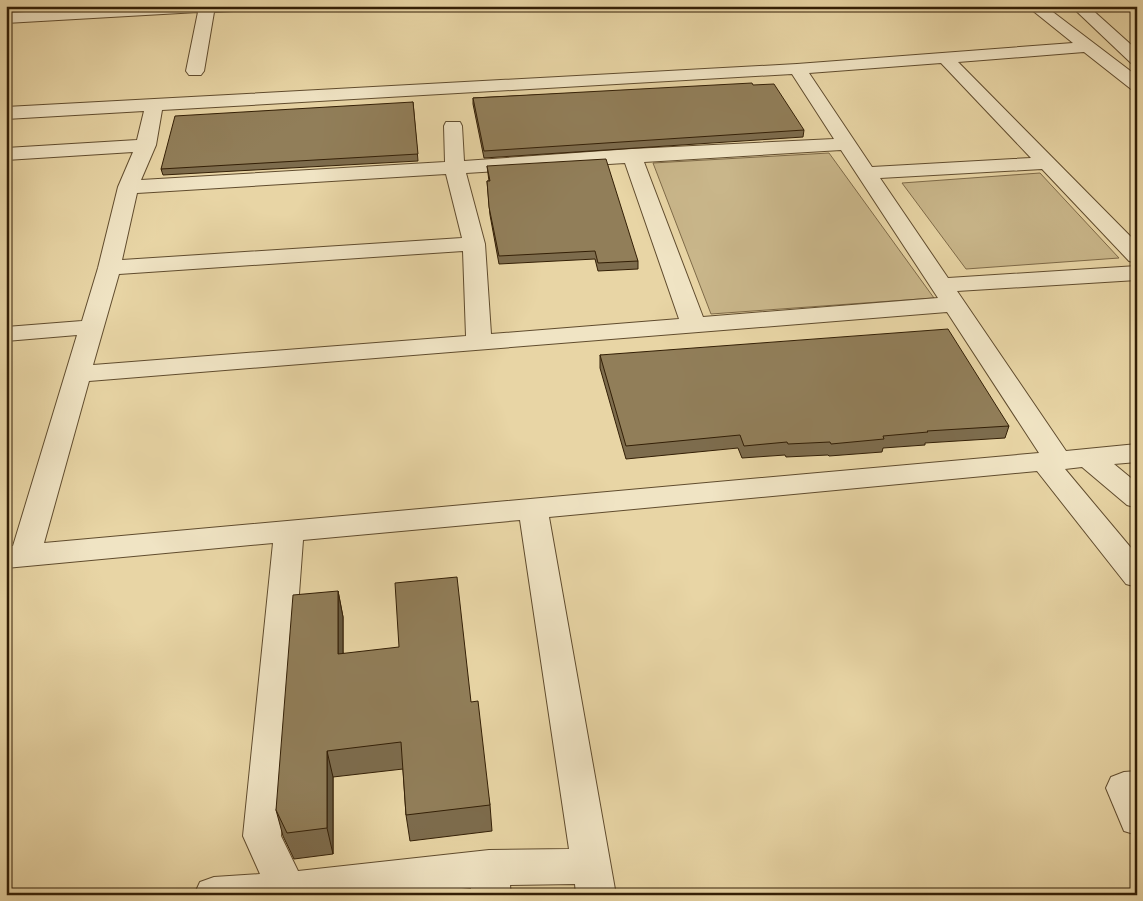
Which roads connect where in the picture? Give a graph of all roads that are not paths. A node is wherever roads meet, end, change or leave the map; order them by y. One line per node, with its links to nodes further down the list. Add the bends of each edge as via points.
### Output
1 (233, 6): 4 (street)
2 (1035, 6): 8 (street)
3 (1079, 6): 7 (street)
4 (207, 8): 5 (street); 12 (street)
5 (6, 18)
6 (1137, 43): 7 (street)
7 (1119, 44): 10 (street)
8 (1087, 48): 9 (street); 13 (street)
9 (946, 59): 11 (street); 21 (street)
10 (1137, 59)
11 (797, 69): 14 (street); 17 (street)
12 (195, 71)
13 (1137, 85)
14 (154, 105): 15 (street); 18 (street)
15 (6, 113)
16 (453, 126): 22 (street)
17 (848, 144): 20 (street); 23 (street)
18 (146, 145): 19 (street); 24 (street)
19 (6, 154)
20 (632, 156): 22 (street); 30 (street)
21 (1046, 163): 23 (street); 26 (street)
22 (455, 169): 24 (street); 25 (street)
23 (868, 173): 29 (street)
24 (128, 187): 27 (street)
25 (474, 244): 27 (street); 33 (street)
26 (1137, 256)
27 (110, 268): 31 (street)
28 (1137, 273): 29 (street)
29 (949, 295): 30 (street); 37 (street)
30 (694, 326): 33 (street)
31 (92, 327): 32 (street); 34 (street)
32 (6, 334)
33 (479, 342): 34 (street)
34 (78, 374): 41 (street)
35 (1137, 453): 36 (street)
36 (1088, 457): 37 (street); 38 (street)
37 (1051, 461): 39 (street); 42 (street)
38 (1137, 498)
39 (533, 508): 40 (street); 46 (street)
40 (289, 531): 41 (street); 47 (street, via 262,836)
41 (16, 556)
42 (1137, 576)
43 (1137, 787): 44 (street, via 1124,788)
44 (1137, 819)
45 (490, 881): 46 (street); 47 (street)
46 (593, 881)
47 (287, 892): 48 (street)
48 (214, 895)

